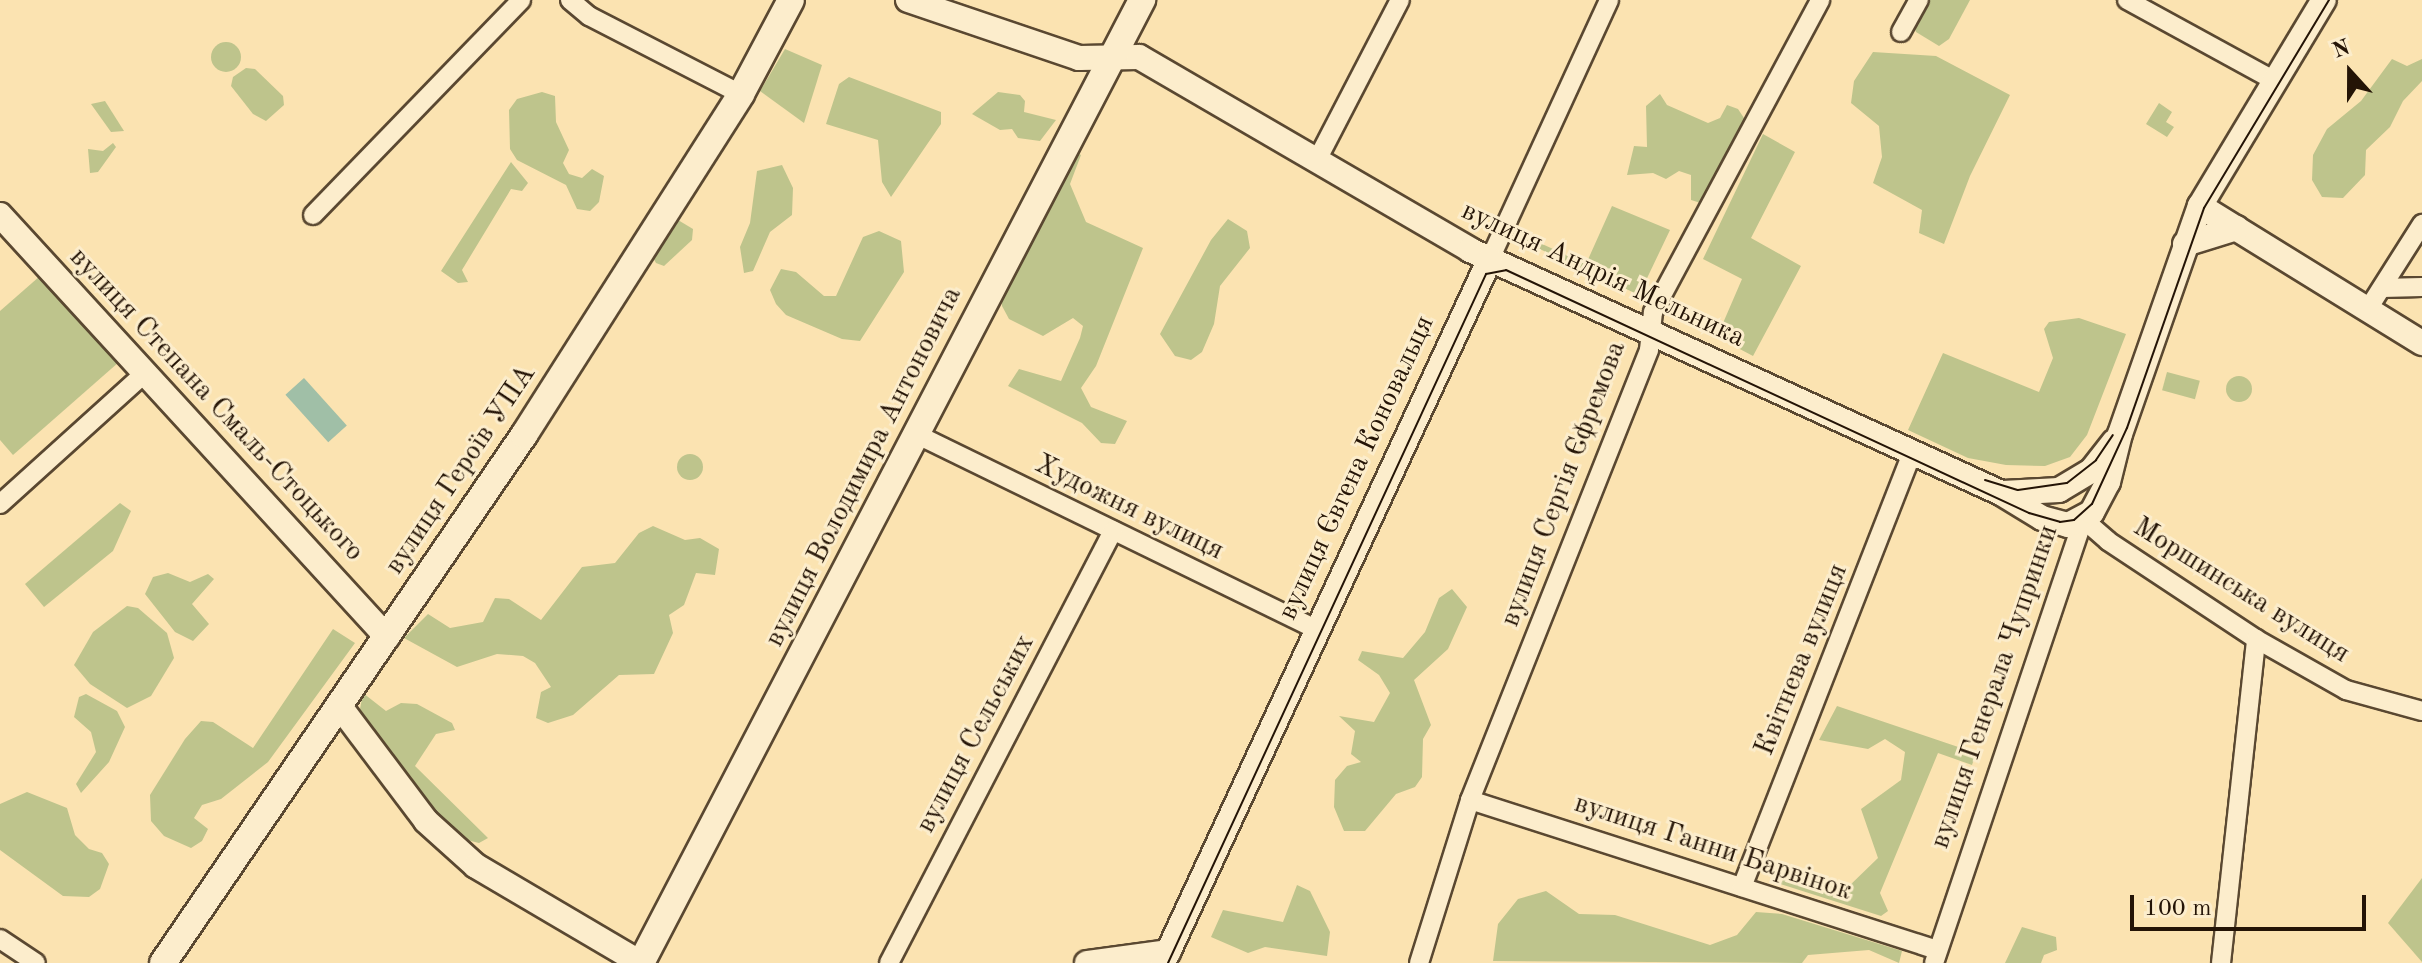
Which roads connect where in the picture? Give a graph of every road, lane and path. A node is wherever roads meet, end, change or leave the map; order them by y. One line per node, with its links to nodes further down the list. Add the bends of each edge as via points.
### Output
1 (521, 0): 20 (street)
2 (570, 0): 12 (street)
3 (791, 0): 16 (main road, вулиця Героїв УПА)
4 (908, 0): 14 (street, вулиця Андрія Мельника, via 1079,58)
5 (1142, 0): 14 (main road, вулиця Володимира Антоновича)
6 (1400, 0): 17 (street)
7 (1609, 0): 24 (street, вулиця Євгена Коновальця)
8 (1820, 0): 28 (street, вулиця Сергія Єфремова, via 1653,312)
9 (1919, 0): 13 (street)
10 (2127, 0): 15 (street)
11 (2324, 0): 15 (street, вулиця Генерала Чупринки)
12 (593, 8): 16 (street)
13 (1901, 32)
14 (1109, 60): 17 (street, вулиця Андрія Мельника, via 1139,57); 32 (main road, вулиця Володимира Антоновича)
15 (2275, 81): 18 (street, вулиця Генерала Чупринки)
16 (741, 94): 40 (main road, вулиця Героїв УПА, via 532,423)
17 (1317, 160): 24 (street, вулиця Андрія Мельника)
18 (2200, 206): 22 (street); 23 (street, вулиця Генерала Чупринки)
19 (0, 215): 30 (street, вулиця Степана Смаль-Стоцького)
20 (313, 215)
21 (2422, 224): 26 (street)
22 (2237, 228): 23 (street); 27 (street)
23 (2185, 244): 31 (street, вулиця Генерала Чупринки)
24 (1490, 259): 28 (street, вулиця Андрія Мельника); 39 (street, вулиця Євгена Коновальця)
25 (2422, 287): 26 (street)
26 (2382, 288): 27 (street)
27 (2368, 309): 29 (street)
28 (1651, 330): 33 (street, вулиця Андрія Мельника); 44 (street, вулиця Сергія Єфремова, via 1649,350)
29 (2422, 343)
30 (145, 373): 36 (street); 40 (street, вулиця Степана Смаль-Стоцького)
31 (2120, 434): 35 (street, вулиця Генерала Чупринки, via 2092,470); 37 (street, вулиця Генерала Чупринки, via 2108,482)
32 (918, 435): 38 (street, Художня вулиця); 51 (main road, вулиця Володимира Антоновича)
33 (1912, 453): 34 (street, вулиця Андрія Мельника); 45 (street, Квітнева вулиця)
34 (2001, 493): 35 (street, вулиця Генерала Чупринки); 37 (street, вулиця Андрія Мельника, via 2052,523 2068,525)
35 (2043, 495): 37 (street)
36 (0, 504)
37 (2083, 519): 41 (street, Моршинська вулиця, via 2103,538); 47 (street, вулиця Генерала Чупринки)
38 (1113, 531): 39 (street, Художня вулиця); 52 (street, вулиця Сельських)
39 (1317, 630): 48 (street, вулиця Євгена Коновальця)
40 (387, 637): 42 (main road, вулиця Героїв УПА)
41 (2256, 639): 43 (street, Моршинська вулиця, via 2346,690); 55 (street)
42 (341, 708): 50 (main road, вулиця Героїв УПА); 51 (street, via 426,821 476,866)
43 (2422, 711)
44 (1470, 800): 45 (street, вулиця Ганни Барвінок); 54 (street, вулиця Сергія Єфремова)
45 (1742, 887): 47 (street, вулиця Ганни Барвінок)
46 (0, 939): 49 (street)
47 (1936, 956)
48 (1165, 957): 53 (street)
49 (36, 963)
50 (163, 963)
51 (641, 963)
52 (889, 963)
53 (1087, 963)
54 (1419, 963)
55 (2221, 963)

